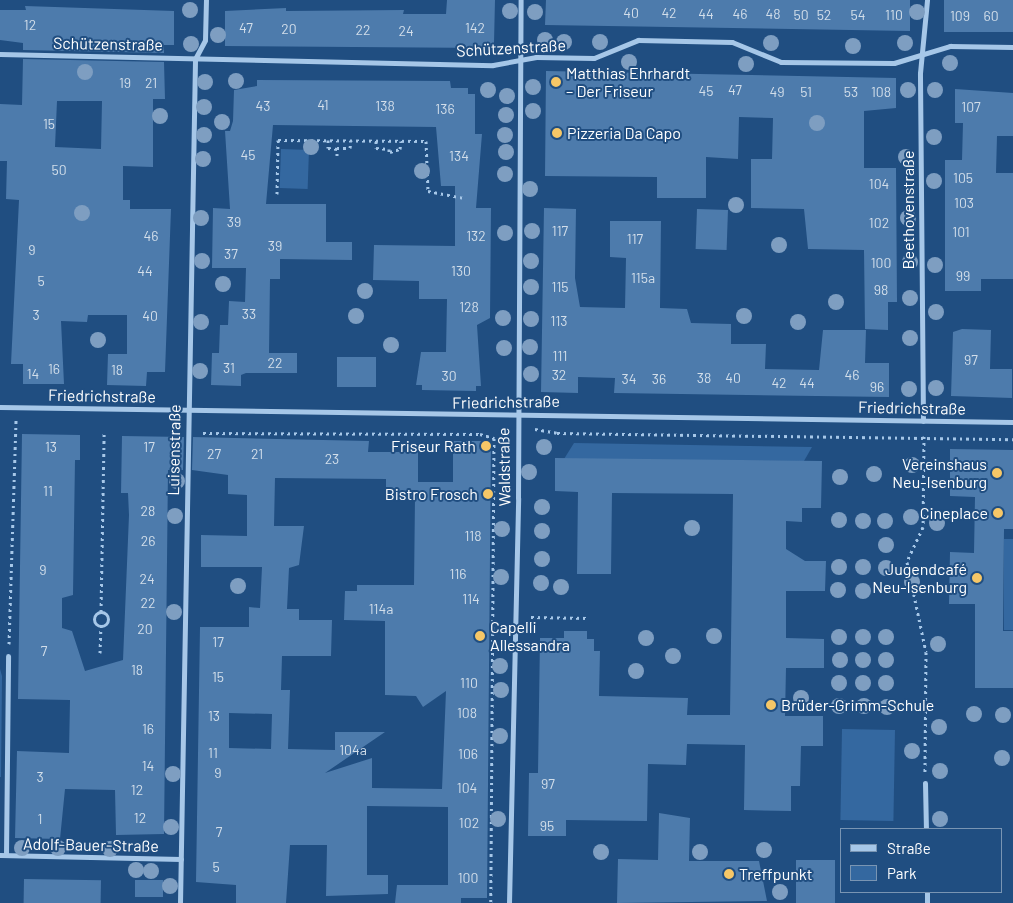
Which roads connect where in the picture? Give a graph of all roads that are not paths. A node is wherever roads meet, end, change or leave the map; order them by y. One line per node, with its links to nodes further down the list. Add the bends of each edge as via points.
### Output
1 (206, 0): 7 (street, Luisenstraße, via 205,40)
2 (521, 0): 8 (street, Waldstraße)
3 (927, 0): 6 (street, Beethovenstraße)
4 (1013, 47): 6 (street, Schützenstraße, via 950,46)
5 (0, 54): 7 (street, Schützenstraße)
6 (923, 54): 8 (street, Schützenstraße, via 894,63 782,62 732,42 638,40 594,58 536,57); 12 (street, Beethovenstraße)
7 (195, 59): 8 (street, Schützenstraße); 10 (street, Luisenstraße)
8 (520, 63): 11 (street, Waldstraße)
9 (0, 407): 10 (street, Friedrichstraße)
10 (187, 409): 11 (street, Friedrichstraße); 19 (street, Luisenstraße)
11 (516, 414): 12 (street, Friedrichstraße); 21 (street, Waldstraße)
12 (923, 420): 13 (street, Friedrichstraße)
13 (1013, 422)
14 (8, 656): 18 (street)
15 (925, 783): 16 (street)
16 (926, 828)
17 (0, 855): 18 (street, Adolf-Bauer-Straße)
18 (6, 855): 19 (street, Adolf-Bauer-Straße)
19 (181, 859): 20 (street, Luisenstraße)
20 (180, 903)
21 (509, 903)

